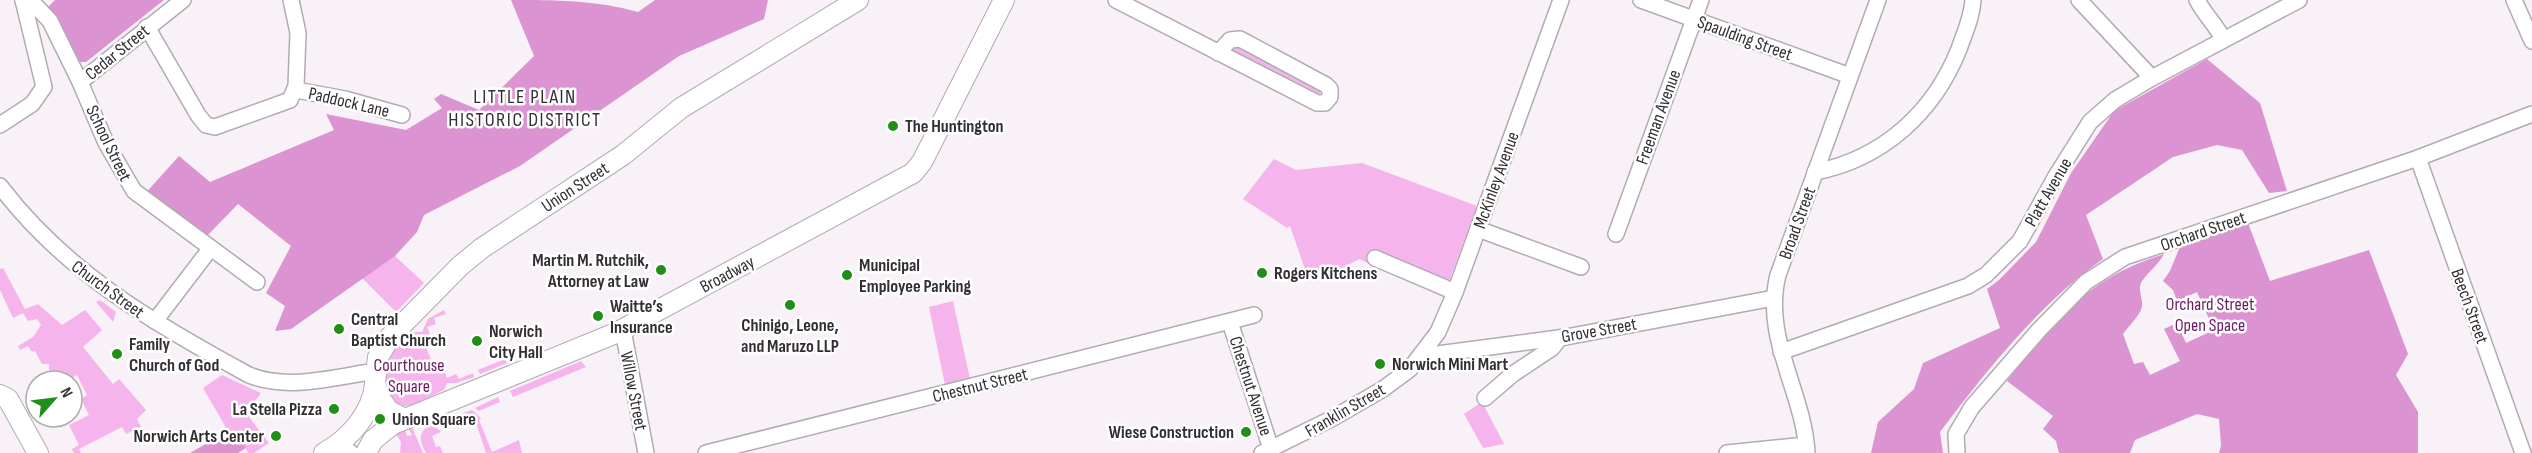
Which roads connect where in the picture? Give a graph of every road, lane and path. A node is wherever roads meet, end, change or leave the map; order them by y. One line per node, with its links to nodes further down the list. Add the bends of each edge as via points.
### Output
1 (23, 0): 23 (street, School Street, via 46,16); 27 (street, via 44,87 32,104)
2 (183, 0): 17 (street, Cedar Street)
3 (291, 0): 24 (street, via 297,33)
4 (858, 0): 46 (main road, Union Street, via 681,108 623,155 476,253 390,337 378,357)
5 (1004, 0): 42 (main road, Broadway, via 913,173)
6 (1116, 0): 20 (street)
7 (1641, 0): 16 (street, Spaulding Street)
8 (1701, 0): 16 (street, Freeman Avenue)
9 (1878, 0): 21 (street, Broad Street)
10 (1973, 0): 29 (street, via 1969,24 1953,62 1919,115 1896,136 1864,156)
11 (2079, 0): 22 (street)
12 (2197, 0): 19 (street, via 2206,17 2206,28)
13 (2299, 0): 19 (street, Platt Avenue)
14 (2514, 0): 18 (street)
15 (1555, 3): 31 (street, McKinley Avenue)
16 (1694, 19): 21 (street, Spaulding Street); 32 (street, Freeman Avenue)
17 (147, 27): 23 (street, Cedar Street); 24 (street, via 208,126 286,104)
18 (2532, 41)
19 (2218, 42): 22 (street, Platt Avenue)
20 (1218, 52): 20 (street, via 1317,103 1330,97 1326,85 1240,39 1230,40)
21 (1850, 76): 29 (street, Broad Street)
22 (2152, 78): 44 (street, Platt Avenue, via 2115,100 2091,122 2020,241 1986,275 1968,286)
23 (80, 82): 33 (street, School Street, via 106,143 134,191)
24 (296, 90): 26 (street, Paddock Lane)
25 (2532, 114): 28 (street, Orchard Street)
26 (402, 115)
27 (0, 126)
28 (2418, 158): 58 (street, Orchard Street, via 2125,257 2086,282 1972,407 1956,434); 59 (street, Beech Street)
29 (1815, 172): 38 (street, Broad Street, via 1778,275)
30 (0, 186): 40 (street, Church Street, via 56,249 118,299)
31 (1478, 229): 35 (street); 37 (street, McKinley Avenue)
32 (1616, 234)
33 (210, 249): 36 (street, School Street); 40 (street)
34 (1375, 258): 37 (street)
35 (1581, 267)
36 (257, 282)
37 (1455, 292): 45 (street, McKinley Avenue, via 1438,332)
38 (1774, 298): 43 (street, Grove Street); 44 (street, Broad Street, via 1774,323)
39 (1254, 315): 41 (street, Chestnut Street)
40 (155, 321): 46 (street, Church Street, via 261,380)
41 (1230, 322): 52 (street, Chestnut Avenue); 56 (street, Chestnut Street)
42 (623, 330): 49 (main road, Broadway); 55 (street, Willow Street)
43 (1560, 338): 45 (street, Grove Street); 48 (street)
44 (1781, 352): 50 (street, Broad Street)
45 (1422, 356): 52 (street, Franklin Street, via 1383,389)
46 (375, 378): 49 (main road, via 384,405); 51 (main road, via 370,405)
47 (3, 393): 53 (main road)
48 (1485, 398)
49 (405, 419): 54 (main road, Broadway, via 375,438)
50 (1807, 449): 57 (street)
51 (338, 450)
52 (1267, 451)
53 (38, 453)
54 (366, 453)
55 (646, 453)
56 (706, 453)
57 (1727, 453)
58 (1957, 453)
59 (2523, 453)

